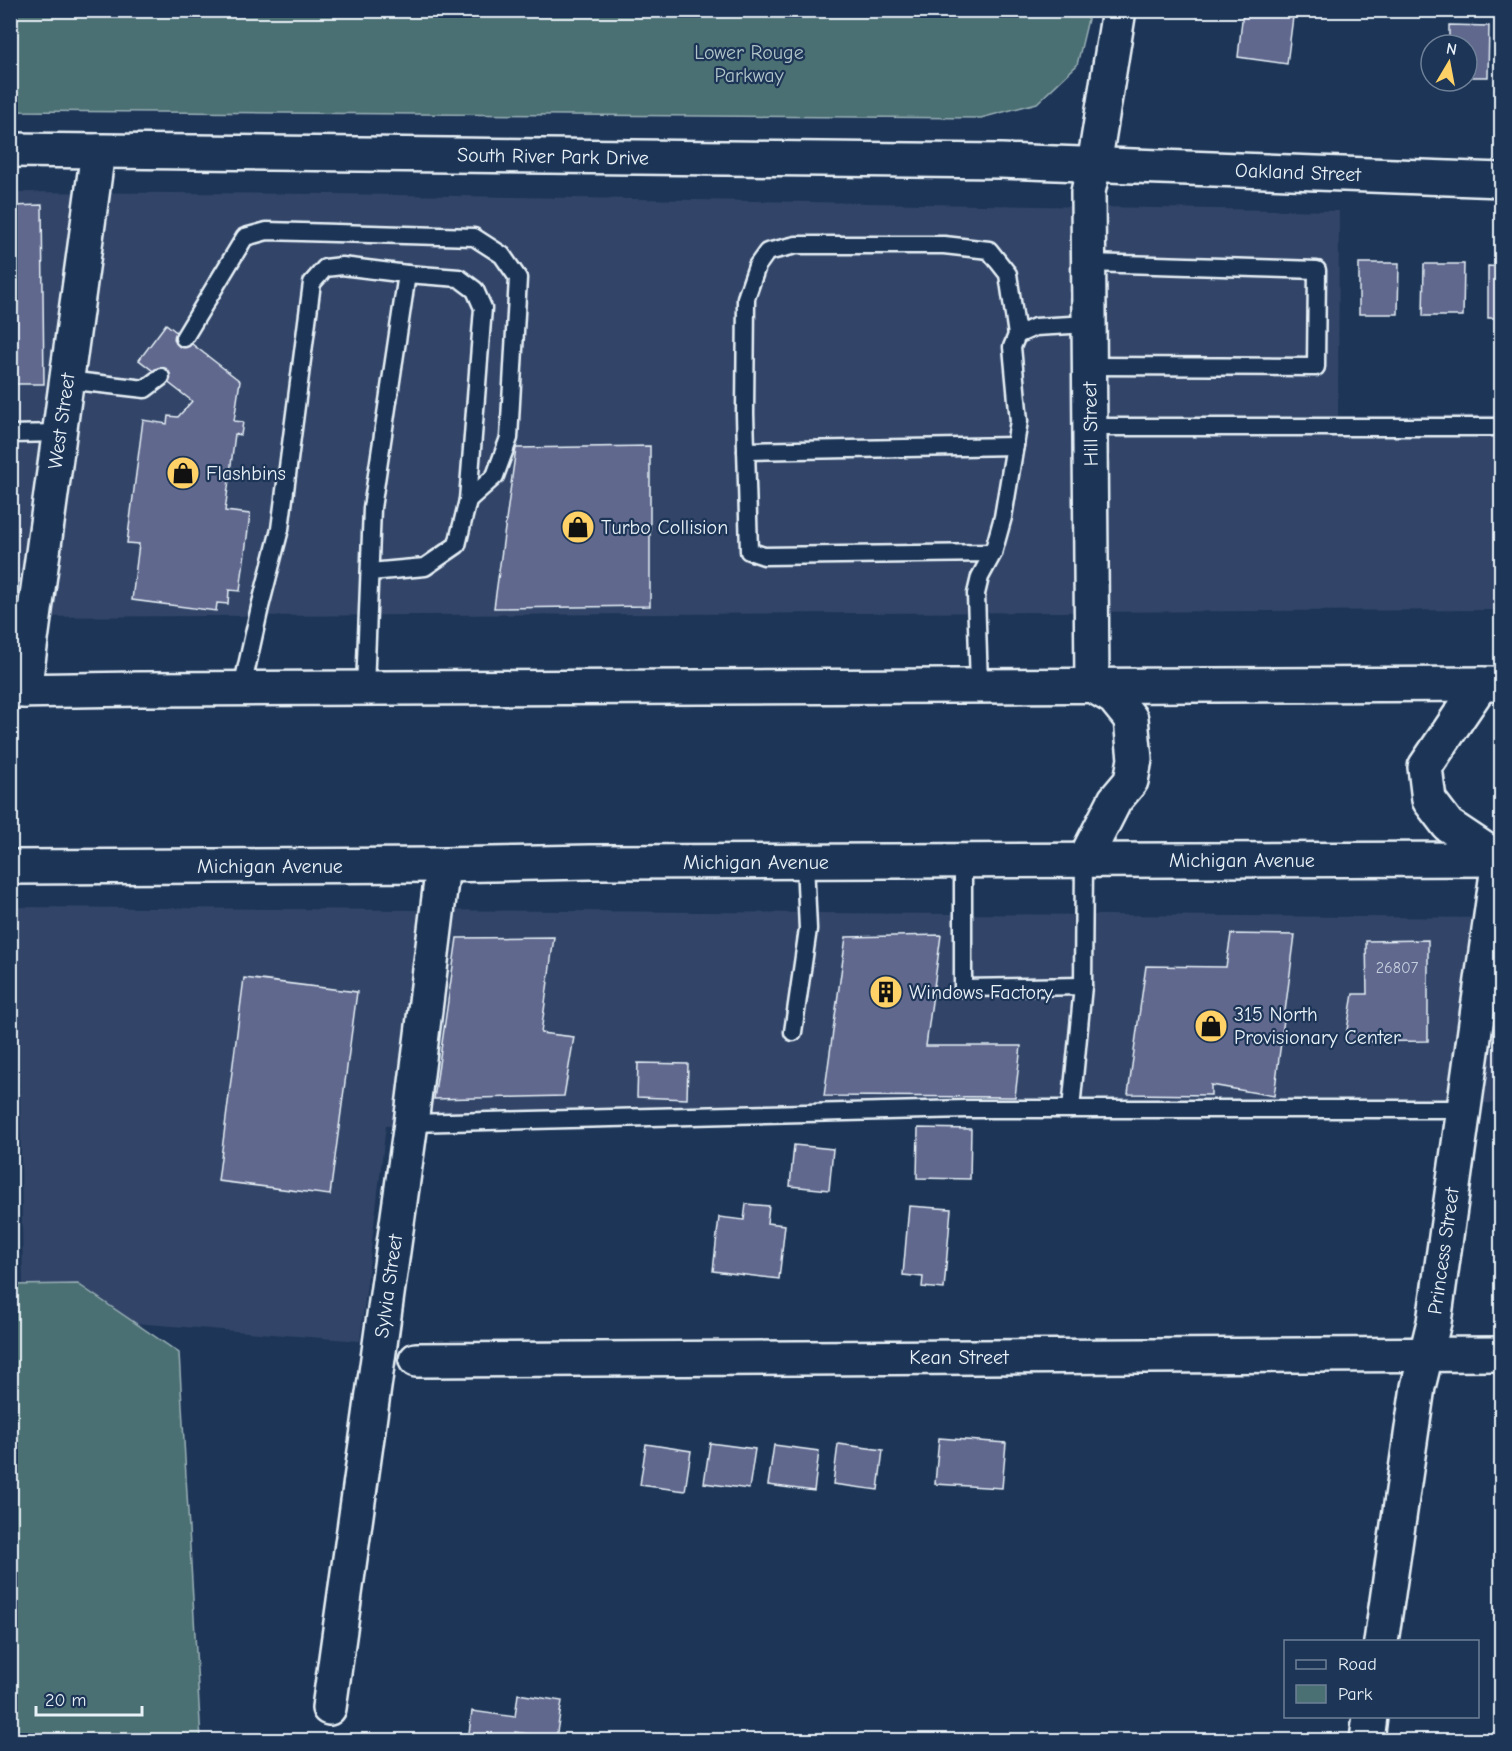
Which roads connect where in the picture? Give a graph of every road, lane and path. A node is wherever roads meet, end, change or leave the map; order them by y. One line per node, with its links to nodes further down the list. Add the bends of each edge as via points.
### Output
1 (1119, 10): 4 (street, Hill Street)
2 (10, 150): 3 (street, South River Park Drive)
3 (98, 151): 4 (street, South River Park Drive, via 1001,160); 13 (street, West Street)
4 (1095, 165): 5 (street, Oakland Street); 6 (street, Hill Street, via 1088,192)
5 (1502, 180)
6 (1089, 263): 8 (street, Hill Street); 11 (lane, via 1317,270 1316,367)
7 (407, 274): 20 (lane, via 459,278 475,290 483,308); 22 (lane, via 372,508); 26 (lane, via 342,266 325,268 312,283 280,529)
8 (1089, 324): 9 (lane, via 1035,327); 11 (street, Hill Street)
9 (1017, 335): 18 (lane, via 1012,347 1019,421); 19 (lane, via 1008,274 989,250 944,245 796,244 767,252 757,266 746,298)
10 (184, 338): 20 (lane, via 245,237 267,231 474,237 502,255 518,278 509,438 495,476)
11 (1090, 366): 15 (street, Hill Street)
12 (160, 377): 13 (lane, via 145,390)
13 (66, 380): 17 (street, West Street)
14 (1502, 426): 15 (lane)
15 (1090, 427): 25 (street, Hill Street)
16 (10, 434): 17 (lane)
17 (59, 434): 28 (street, West Street)
18 (1015, 446): 19 (lane); 21 (lane)
19 (746, 451): 21 (lane, via 749,551 764,556)
20 (468, 500): 22 (lane, via 457,545 425,567)
21 (993, 553): 24 (lane, via 976,594)
22 (369, 572): 27 (lane)
23 (1491, 684): 25 (street); 29 (street, via 1425,767 1429,800 1448,825)
24 (979, 685): 25 (street); 27 (street)
25 (1092, 685): 31 (street, via 1114,698 1131,718 1135,759 1131,781 1115,800)
26 (242, 688): 27 (street); 28 (street)
27 (365, 688)
28 (17, 691)
29 (1500, 859): 31 (street, Michigan Avenue); 36 (street, Princess Street)
30 (963, 861): 31 (street, Michigan Avenue); 32 (street, Michigan Avenue); 35 (lane, via 963,988)
31 (1084, 861): 35 (lane)
32 (805, 862): 33 (street, Michigan Avenue); 37 (lane, via 808,929)
33 (443, 865): 34 (street, Michigan Avenue); 40 (street, Sylvia Street)
34 (10, 867)
35 (1083, 986): 38 (lane)
36 (1491, 994): 39 (street, Princess Street)
37 (793, 1032)
38 (1071, 1109): 39 (lane); 40 (lane)
39 (1464, 1109): 42 (street, Princess Street, via 1434,1322)
40 (411, 1123): 45 (street, Sylvia Street)
41 (1502, 1354): 42 (street, Kean Street)
42 (1425, 1355): 43 (street, Kean Street); 44 (street, Princess Street)
43 (416, 1360)
44 (1381, 1640)
45 (328, 1708)
46 (1370, 1718): 47 (street)
47 (1366, 1740)

